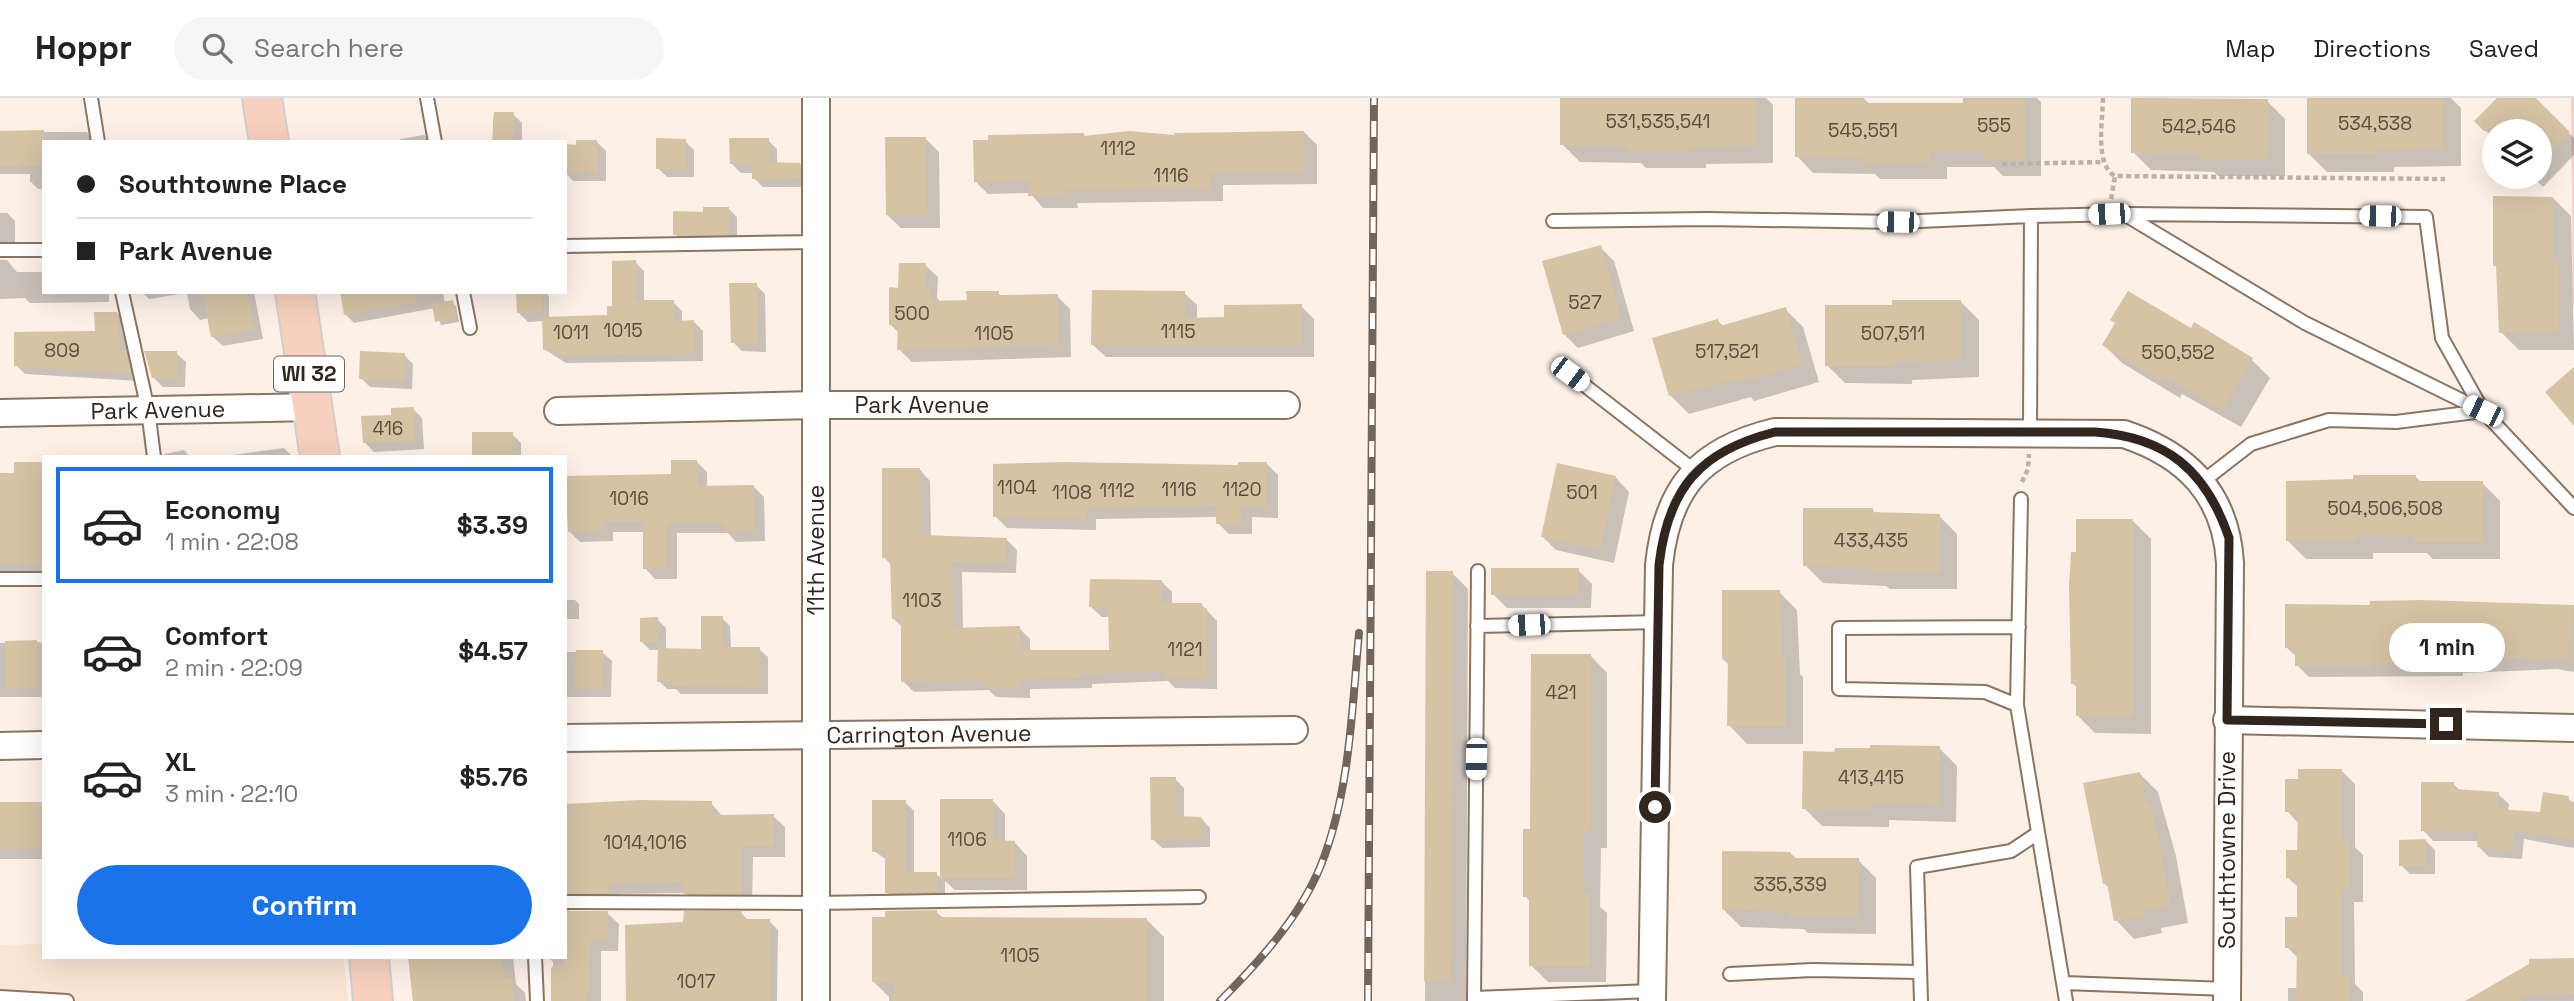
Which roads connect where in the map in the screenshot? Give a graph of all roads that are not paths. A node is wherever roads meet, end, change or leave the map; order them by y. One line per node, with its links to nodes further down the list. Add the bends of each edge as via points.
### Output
1 (91, 98): 5 (lane)
2 (262, 98): 6 (main road)
3 (427, 98): 7 (lane)
4 (816, 98): 11 (street, 11th Avenue)
5 (97, 140)
6 (269, 140)
7 (435, 140)
8 (2124, 214): 9 (lane); 25 (lane, via 2305,323); 25 (lane, via 2426,217 2442,338)
9 (2031, 216): 10 (lane, via 1898,222); 27 (lane)
10 (1553, 221)
11 (816, 242): 12 (lane); 20 (street, 11th Avenue)
12 (567, 246)
13 (0, 250): 14 (lane)
14 (42, 250)
15 (122, 294): 23 (lane)
16 (295, 294): 22 (main road, WI 32)
17 (463, 294): 18 (lane)
18 (470, 328)
19 (1570, 374): 30 (lane)
20 (816, 405): 21 (street, Park Avenue); 24 (street, Park Avenue); 44 (street, 11th Avenue)
21 (1286, 405)
22 (315, 407): 23 (street, Park Avenue); 29 (main road, WI 32)
23 (148, 410): 26 (street, Park Avenue); 28 (lane)
24 (558, 411)
25 (2483, 411): 31 (lane, via 2396,422 2329,420 2250,444); 33 (lane)
26 (0, 413)
27 (2030, 432): 30 (street, Southtowne Drive, via 1775,432 1744,439); 31 (street, Southtowne Drive, via 2124,434 2179,459)
28 (154, 455)
29 (320, 455)
30 (1695, 471): 37 (street, Southtowne Drive, via 1677,497 1663,531)
31 (2202, 482): 41 (street, Southtowne Drive, via 2220,511 2229,538)
32 (2021, 499): 39 (lane)
33 (2574, 508)
34 (1478, 571): 38 (lane)
35 (0, 579): 36 (lane)
36 (42, 579)
37 (1659, 622): 38 (lane); 58 (street, Southtowne Drive)
38 (1477, 626): 60 (lane)
39 (2019, 627): 40 (lane); 40 (lane, via 1839,628 1839,689 1985,692)
40 (2017, 705): 48 (lane)
41 (2227, 720): 42 (street); 57 (street, Southtowne Drive)
42 (2574, 728)
43 (1294, 730): 44 (street, Carrington Avenue)
44 (817, 735): 45 (street, Carrington Avenue); 51 (street, 11th Avenue)
45 (567, 738)
46 (42, 745): 47 (street)
47 (0, 746)
48 (2038, 833): 54 (lane, via 2011,851 1917,867); 56 (lane)
49 (1199, 897): 51 (lane)
50 (567, 902): 51 (lane)
51 (816, 904): 64 (street, 11th Avenue)
52 (369, 959): 62 (main road)
53 (535, 959): 63 (lane)
54 (1920, 972): 55 (lane); 65 (lane)
55 (1730, 974)
56 (2064, 983): 57 (lane); 66 (lane)
57 (2227, 995)
58 (1652, 996): 60 (lane)
59 (0, 998): 61 (lane)
60 (1474, 999)
61 (67, 1001)
62 (373, 1001)
63 (537, 1001)
64 (816, 1001)
65 (1921, 1001)
66 (2066, 1001)

